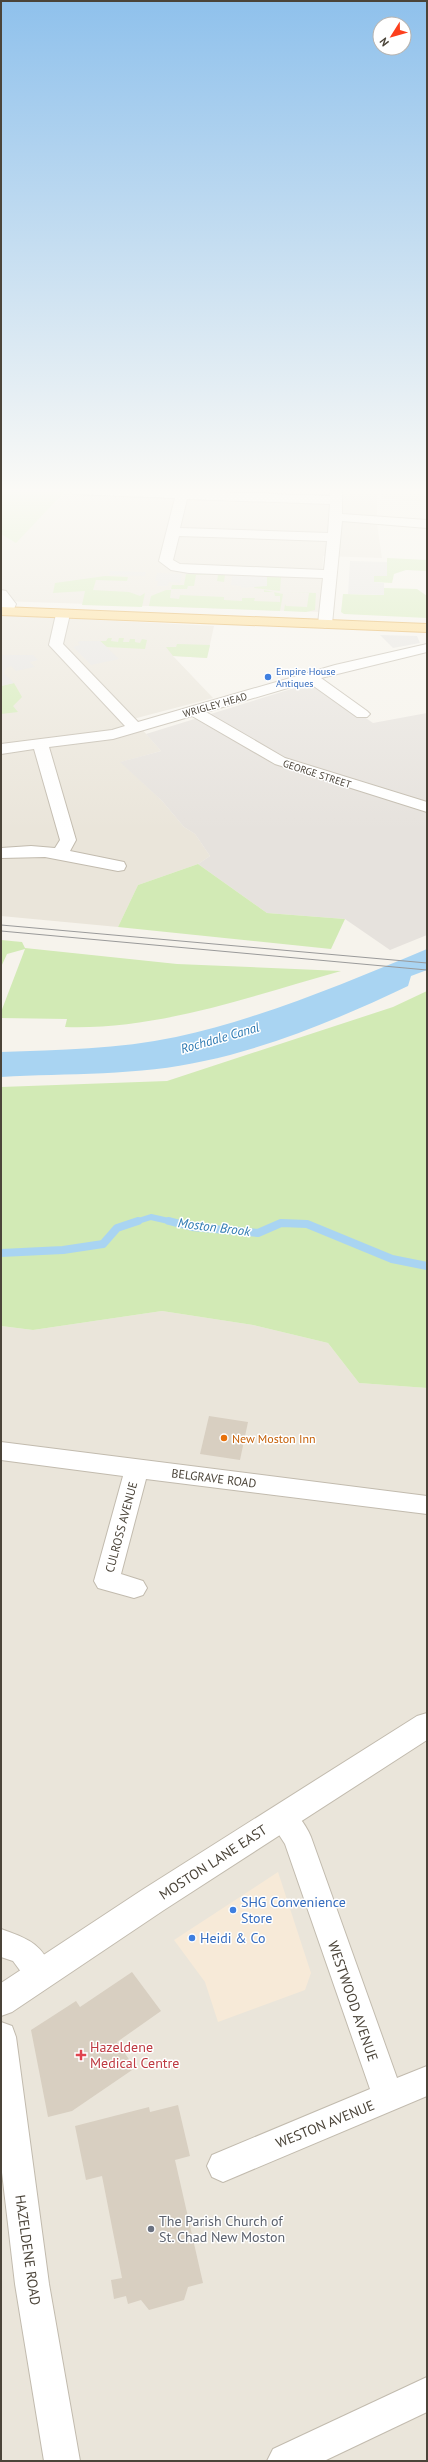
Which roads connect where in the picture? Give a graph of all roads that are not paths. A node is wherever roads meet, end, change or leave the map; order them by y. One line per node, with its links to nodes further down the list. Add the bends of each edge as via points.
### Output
1 (7, 602): 3 (street, via 9,604)
2 (326, 602): 5 (street)
3 (4, 611): 4 (highway)
4 (63, 614): 5 (highway); 11 (street, via 56,641)
5 (325, 624): 6 (highway)
6 (427, 628)
7 (427, 648): 8 (street, WRIGLEY HEAD)
8 (310, 677): 9 (street, WRIGLEY HEAD); 10 (street)
9 (194, 711): 11 (street, WRIGLEY HEAD); 14 (street, GEORGE STREET, via 280,761)
10 (362, 714)
11 (135, 728): 12 (street, WRIGLEY HEAD, via 113,734)
12 (40, 743): 13 (street, WRIGLEY HEAD); 16 (street, via 68,840)
13 (1, 749)
14 (427, 807)
15 (1, 853): 16 (street, via 22,850)
16 (60, 853): 17 (street)
17 (118, 866)
18 (1, 1451): 19 (street, BELGRAVE ROAD)
19 (137, 1468): 20 (street, BELGRAVE ROAD); 21 (street, CULROSS AVENUE, via 107,1581)
20 (427, 1505)
21 (134, 1588)
22 (427, 1724): 23 (street, MOSTON LANE EAST)
23 (282, 1818): 25 (street, MOSTON LANE EAST); 29 (street, WESTWOOD AVENUE, via 297,1837)
24 (1, 1943): 25 (street, via 23,1951)
25 (40, 1974): 26 (street, MOSTON LANE EAST)
26 (1, 2002)
27 (1, 2037): 32 (street, HAZELDENE ROAD, via 32,2284)
28 (427, 2082): 29 (street, WESTON AVENUE)
29 (389, 2097): 30 (street, WESTON AVENUE)
30 (223, 2166)
31 (427, 2394): 33 (street)
32 (62, 2461)
33 (285, 2461)

